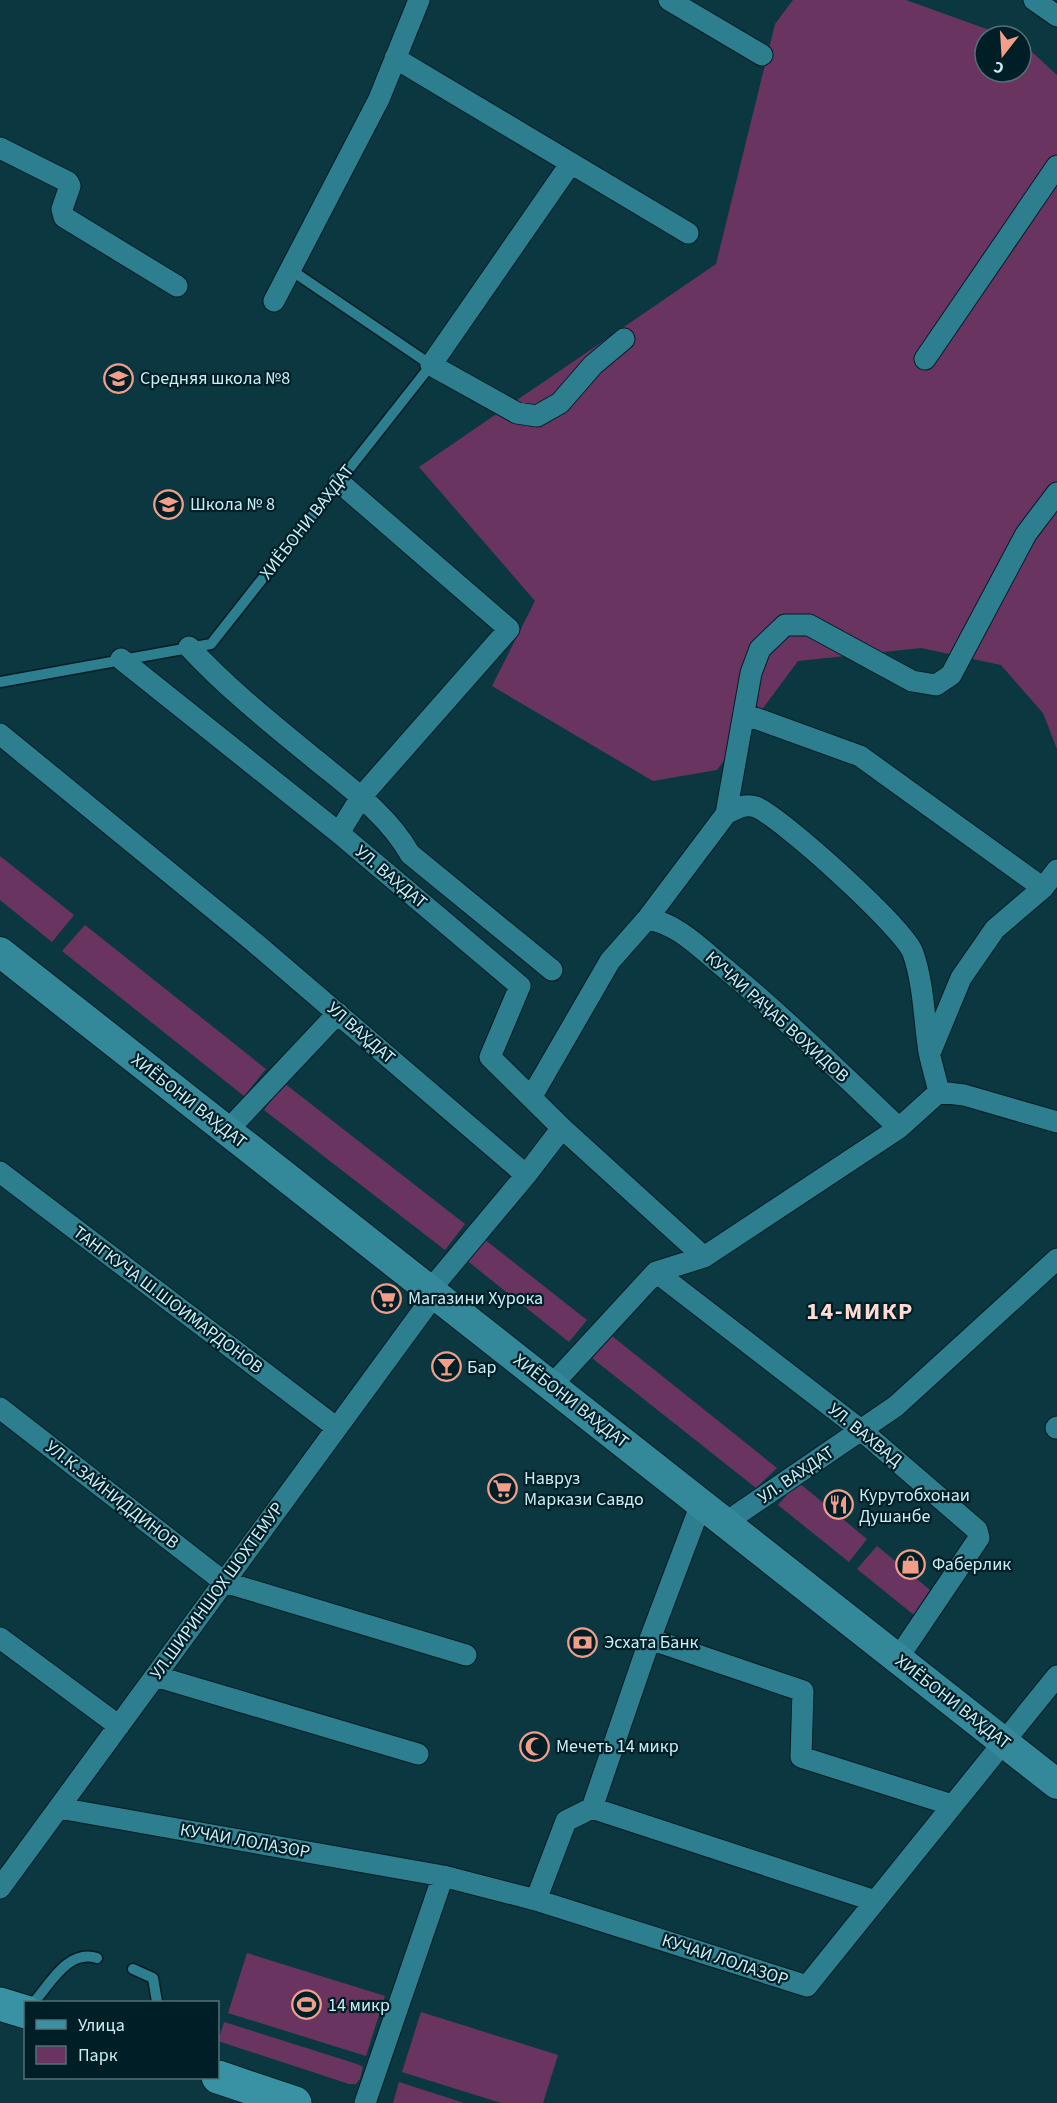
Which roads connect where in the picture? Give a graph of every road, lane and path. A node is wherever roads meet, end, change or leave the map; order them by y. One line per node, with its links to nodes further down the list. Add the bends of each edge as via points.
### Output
1 (418, 0): 6 (street)
2 (669, 0): 5 (street)
3 (1034, 0): 4 (street)
4 (1057, 16)
5 (762, 55)
6 (395, 58): 8 (street); 11 (street, via 379,99)
7 (0, 148): 12 (street, via 68,182 64,218)
8 (571, 163): 10 (street); 16 (street)
9 (1057, 166): 15 (street)
10 (688, 233)
11 (291, 270): 13 (street); 16 (lane)
12 (177, 286)
13 (274, 301)
14 (624, 339): 16 (street, via 593,365 560,403 537,416 517,413)
15 (925, 359)
16 (431, 366): 17 (lane, ХИЁБОНИ ВАХДАТ)
17 (339, 482): 19 (lane, ХИЁБОНИ ВАХДАТ, via 211,644); 24 (street, via 510,629)
18 (1057, 493): 22 (street, via 1026,534 951,675 936,686 912,681 809,625 785,625 760,649)
19 (189, 647): 20 (lane, ХИЁБОНИ ВАХДАТ); 24 (street, via 223,683)
20 (121, 659): 21 (lane, ХИЁБОНИ ВАХДАТ); 26 (street, УЛ. ВАХДАТ)
21 (0, 682)
22 (744, 714): 25 (street); 28 (street, via 860,756)
23 (0, 734): 32 (street, УЛ ВАҲДАТ)
24 (362, 797): 26 (street); 31 (street, via 410,854)
25 (726, 814): 29 (street); 33 (street, via 744,805 756,807 771,818 868,900 912,951)
26 (339, 833): 35 (street, УЛ. ВАХДАТ, via 520,986 490,1057)
27 (1057, 870): 28 (street)
28 (1043, 888): 33 (street, via 995,929 961,978)
29 (647, 919): 35 (street, via 610,961); 38 (street, КУЧАИ РАҶАБ ВОҲИДОВ, via 662,921 685,936 767,1003)
30 (0, 952): 39 (main road, ХИЁБОНИ ВАҲДАТ)
31 (552, 970)
32 (338, 1013): 39 (street); 41 (street, УЛ ВАҲДАТ)
33 (930, 1054): 34 (street)
34 (939, 1092): 36 (street, via 964,1095); 38 (street)
35 (532, 1096): 37 (street, УЛ. ВАХДАТ)
36 (1057, 1122)
37 (562, 1128): 41 (street); 42 (street)
38 (899, 1128): 42 (street)
39 (227, 1131): 45 (main road, ХИЁБОНИ ВАҲДАТ)
40 (0, 1172): 48 (street, ТАНГКУЧА Ш.ШОИМАРДОНОВ)
41 (526, 1175): 45 (street)
42 (705, 1257): 44 (street)
43 (1057, 1259): 49 (street, УЛ. ВАХДАТ, via 896,1406)
44 (656, 1272): 46 (street); 49 (street, УЛ. ВАХВАД)
45 (432, 1292): 46 (main road, ХИЁБОНИ ВАҲДАТ); 48 (street, УЛ.ШИРИНШОХ ШОХТЕМУР)
46 (551, 1386): 50 (main road, ХИЁБОНИ ВАҲДАТ)
47 (0, 1408): 52 (street, УЛ.К.ЗАЙНИДДИНОВ)
48 (337, 1428): 52 (street, УЛ.ШИРИНШОХ ШОХТЕМУР)
49 (861, 1430): 51 (street, УЛ. ВАХДАТ); 56 (street, УЛ. ВАХВАД, via 980,1535)
50 (701, 1504): 51 (main road, ХИЁБОНИ ВАҲДАТ); 54 (street)
51 (725, 1523): 56 (main road, ХИЁБОНИ ВАҲДАТ)
52 (224, 1582): 55 (street); 57 (street, УЛ.ШИРИНШОХ ШОХТЕМУР)
53 (0, 1638): 59 (street)
54 (649, 1644): 64 (street); 65 (street, via 803,1691 801,1757)
55 (466, 1655)
56 (898, 1658): 60 (main road, ХИЁБОНИ ВАҲДАТ)
57 (155, 1676): 59 (street, УЛ.ШИРИНШОХ ШОХТЕМУР); 61 (street)
58 (1057, 1676): 60 (street, КУЧАИ ЛОЛАЗОР)
59 (118, 1726): 63 (street, УЛ.ШИРИНШОХ ШОХТЕМУР)
60 (1003, 1741): 62 (main road, ХИЁБОНИ ВАҲДАТ); 65 (street, КУЧАИ ЛОЛАЗОР)
61 (418, 1754)
62 (1057, 1784)
63 (59, 1808): 66 (street, КУЧАИ ЛОЛАЗОР); 67 (street, УЛ.ШИРИНШОХ ШОХТЕМУР)
64 (592, 1808): 68 (street, via 566,1821); 69 (street)
65 (948, 1809): 69 (street, КУЧАИ ЛОЛАЗОР)
66 (443, 1876): 68 (street, КУЧАИ ЛОЛАЗОР); 78 (street)
67 (3, 1878)
68 (536, 1900): 69 (street, КУЧАИ ЛОЛАЗОР, via 807,1986)
69 (875, 1901)
70 (97, 1958): 72 (lane, via 87,1955 70,1960)
71 (133, 1969): 73 (lane, via 153,1978)
72 (35, 2001)
73 (157, 2001)
74 (0, 2004): 75 (main road)
75 (24, 2012)
76 (219, 2077): 77 (main road)
77 (296, 2103)
78 (365, 2103)

